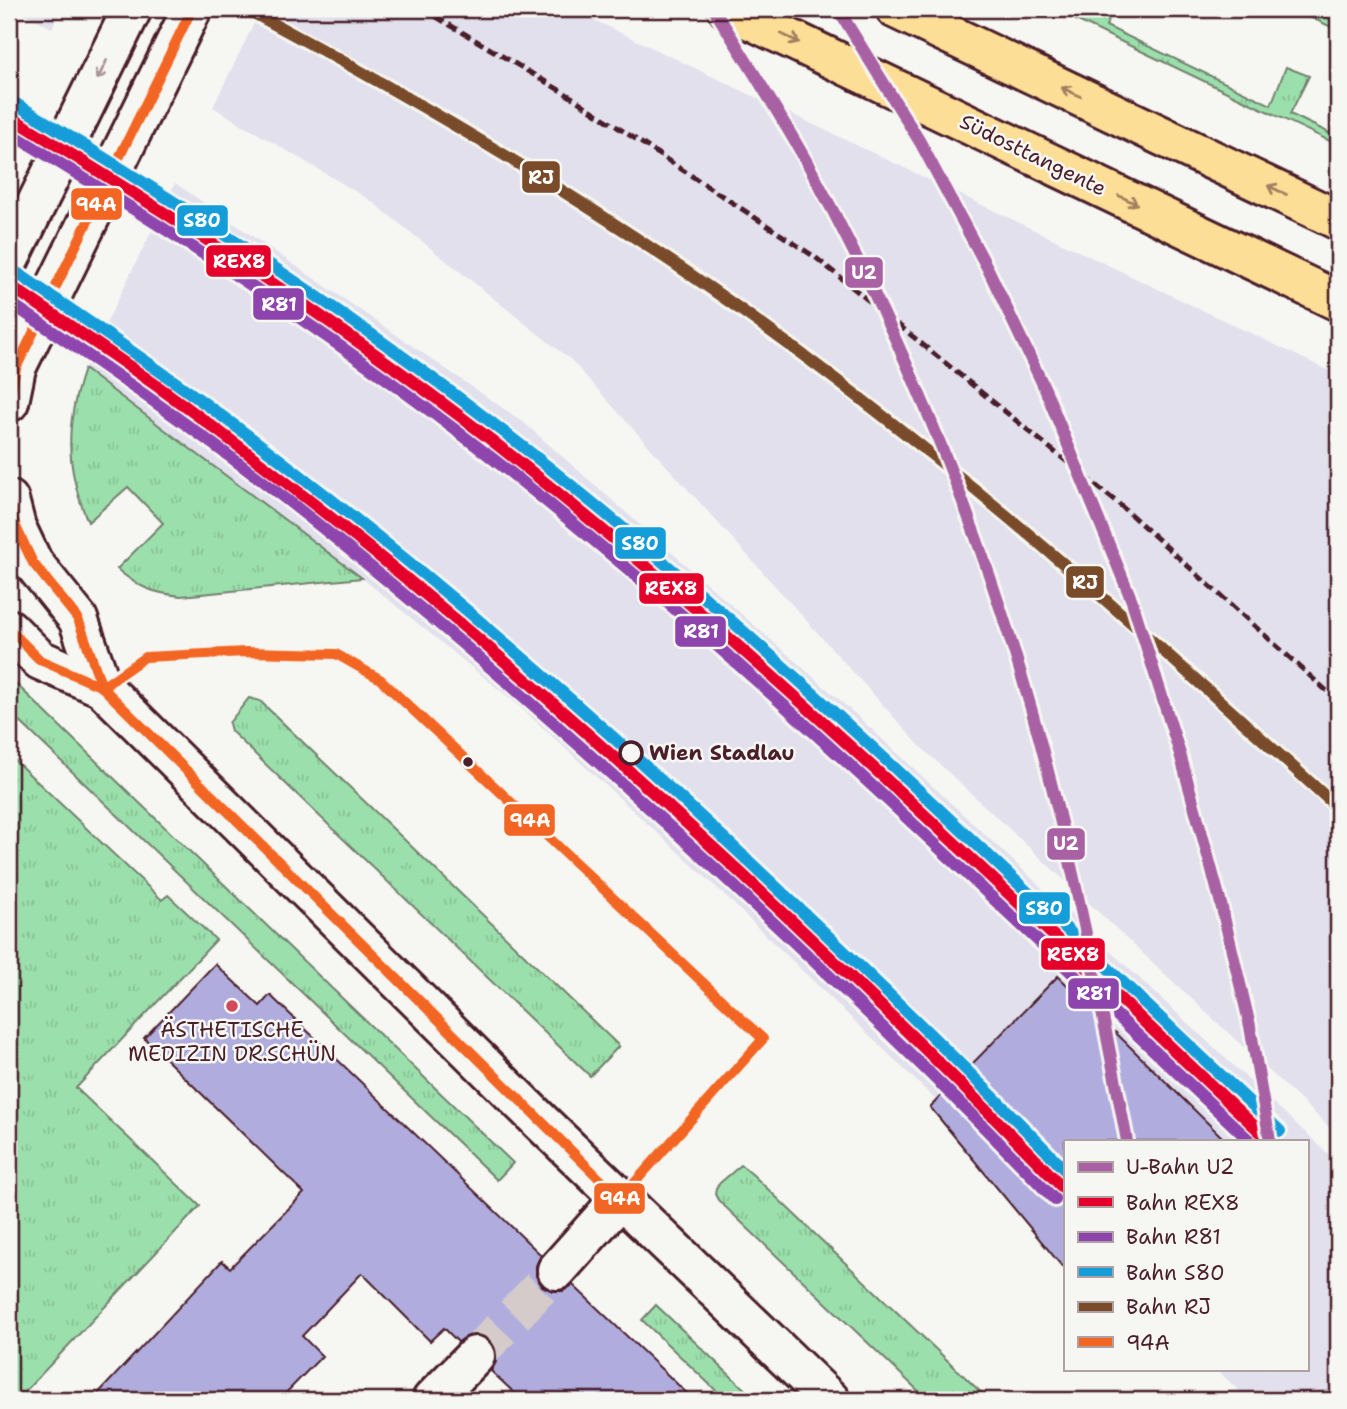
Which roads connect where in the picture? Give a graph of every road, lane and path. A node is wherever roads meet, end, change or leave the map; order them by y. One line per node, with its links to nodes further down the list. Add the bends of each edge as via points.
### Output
1 (132, 9): 6 (street, one-way to 6)
2 (191, 9): 8 (street, via 16,368)
3 (728, 9): 7 (highway, Südosttangente, one-way to 7)
4 (896, 9): 5 (highway, one-way to 4)
5 (1338, 220)
6 (9, 260)
7 (1338, 301)
8 (9, 402)
9 (9, 500): 11 (street, via 33,562 78,619)
10 (9, 629): 11 (street, via 40,660)
11 (102, 687): 12 (street)
12 (620, 1199): 13 (street); 16 (street)
13 (557, 1269)
14 (475, 1356): 15 (street)
15 (432, 1400)
16 (830, 1400)

